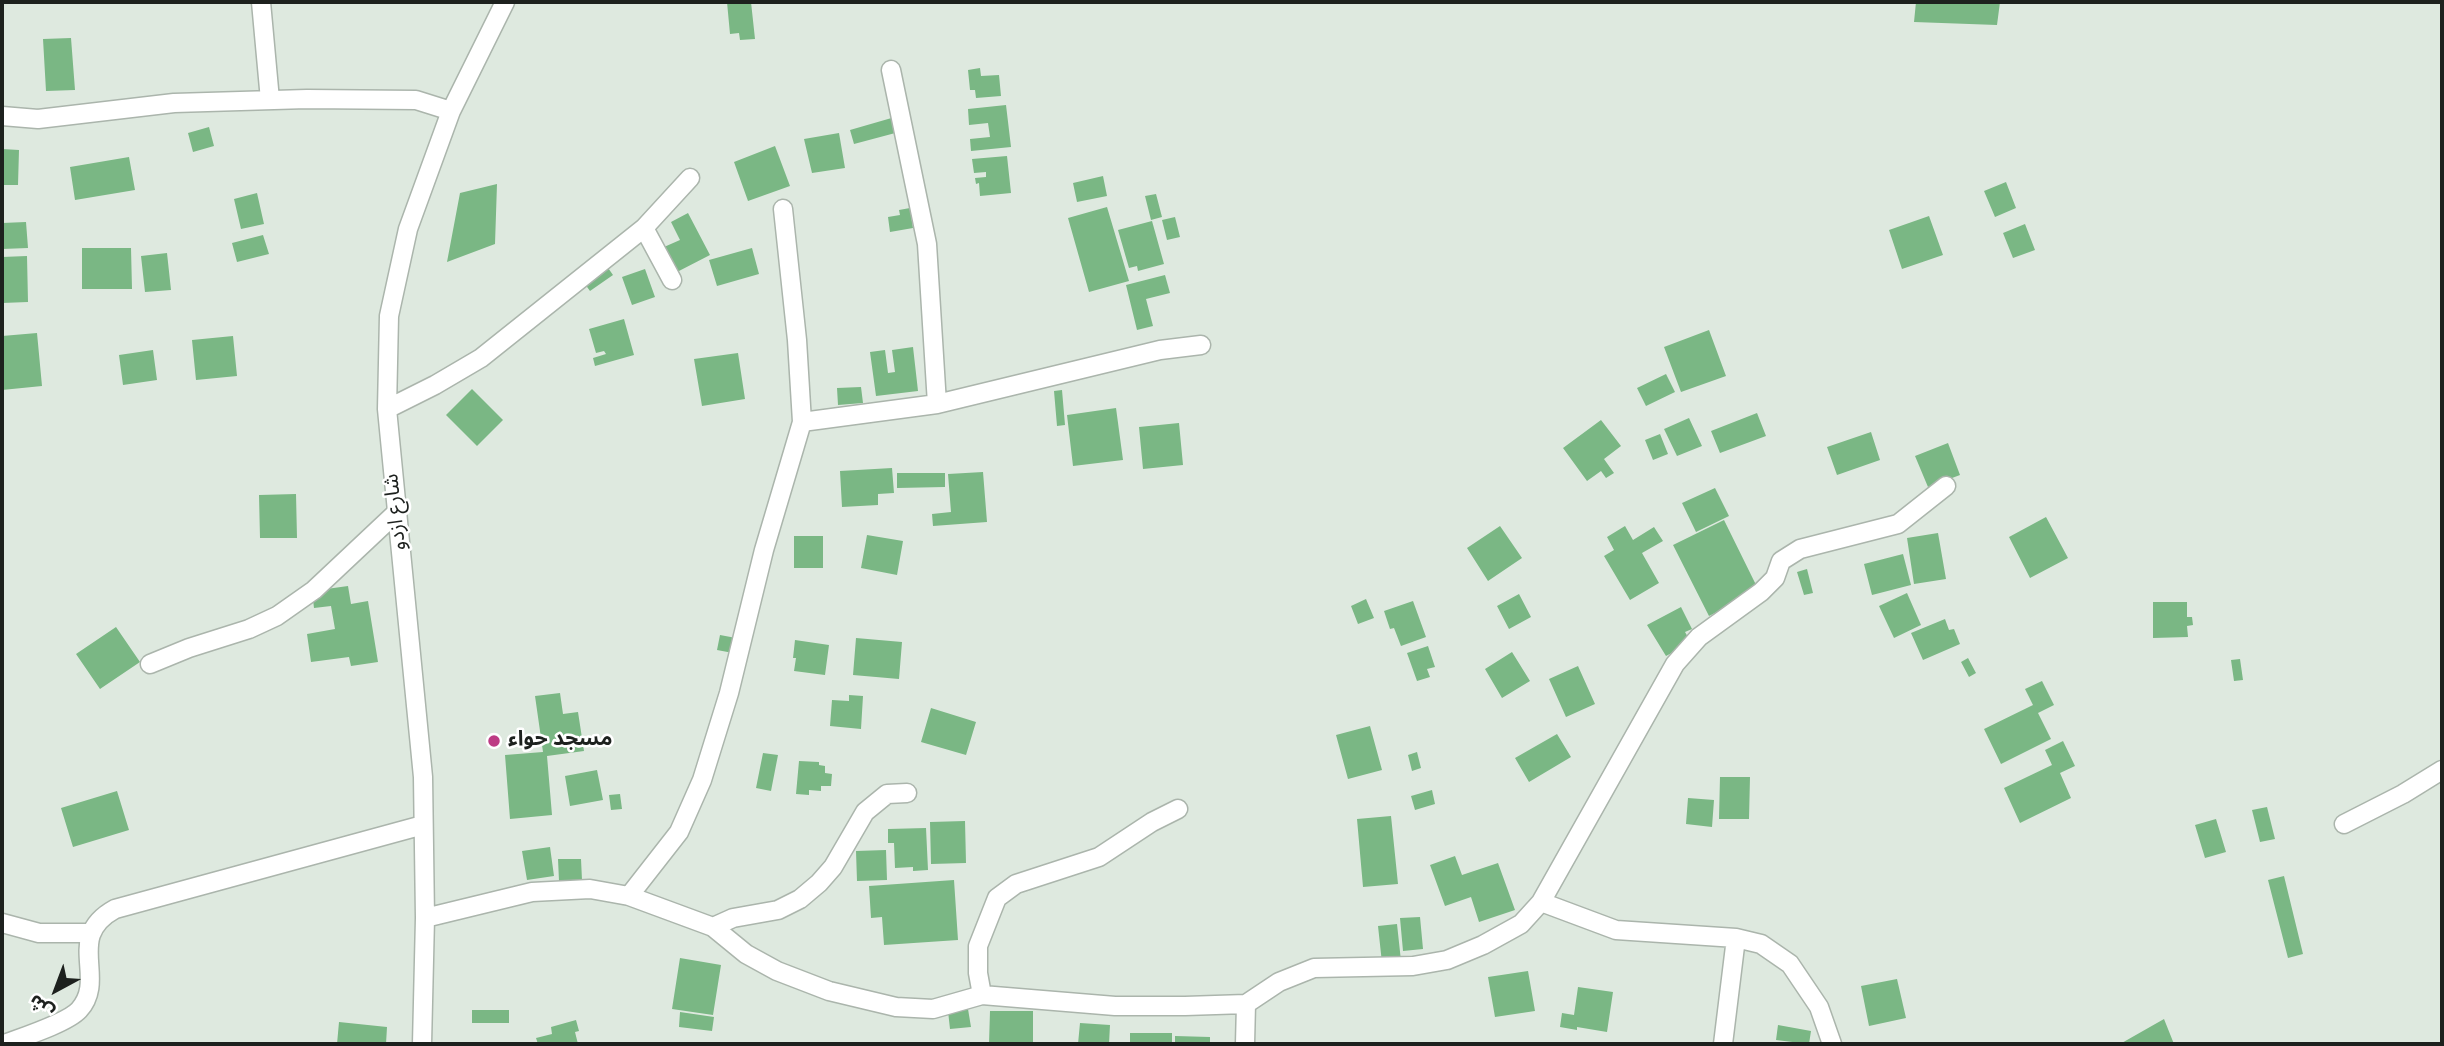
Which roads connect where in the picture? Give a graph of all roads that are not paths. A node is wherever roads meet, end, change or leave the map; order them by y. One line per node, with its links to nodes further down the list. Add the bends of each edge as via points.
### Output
1 (261, 2): 4 (street)
2 (505, 2): 5 (street, شارع ازدو)
3 (891, 70): 12 (street, via 927,244)
4 (270, 100): 5 (street, via 416,100); 6 (street, via 174,103 37,119)
5 (451, 111): 13 (street, شارع ازدو, via 408,229 388,316)
6 (2, 116)
7 (690, 178): 9 (street)
8 (783, 209): 14 (street)
9 (644, 228): 10 (street); 13 (street, via 481,358)
10 (672, 280)
11 (1201, 345): 12 (street, via 1160,350)
12 (937, 404): 14 (street)
13 (387, 409): 16 (street, شارع ازدو)
14 (802, 422): 23 (street, via 702,780 679,832)
15 (1946, 486): 24 (street, via 1898,524 1800,549 1782,561 1775,578 1761,592 1699,637 1675,664)
16 (397, 512): 17 (street, via 314,590 277,616); 22 (street, شارع ازدو, via 423,777)
17 (150, 664)
18 (2442, 771): 21 (street)
19 (907, 793): 27 (street, via 887,794 865,812 833,867 800,898 778,910 733,918)
20 (1178, 810): 30 (street, via 1152,821 1099,858 1016,884 998,898 978,946)
21 (2344, 824)
22 (423, 825): 25 (street, شارع ازدو); 28 (street, via 115,908)
23 (629, 896): 25 (street, via 590,889 532,892); 27 (street)
24 (1541, 902): 29 (street, via 1616,930); 31 (street, via 1521,924 1447,960 1413,966 1314,968 1279,982)
25 (425, 918): 33 (street, شارع ازدو)
26 (2, 923): 28 (street, via 39,933)
27 (713, 927): 30 (street, via 746,954 830,991 896,1007 933,1009)
28 (89, 933): 32 (street, via 89,996 78,1011)
29 (1736, 938): 35 (street); 36 (street, via 1761,944 1790,964 1819,1007)
30 (982, 995): 31 (street, via 1115,1006)
31 (1246, 1004): 34 (street)
32 (5, 1044)
33 (422, 1044)
34 (1245, 1044)
35 (1723, 1044)
36 (1832, 1044)

